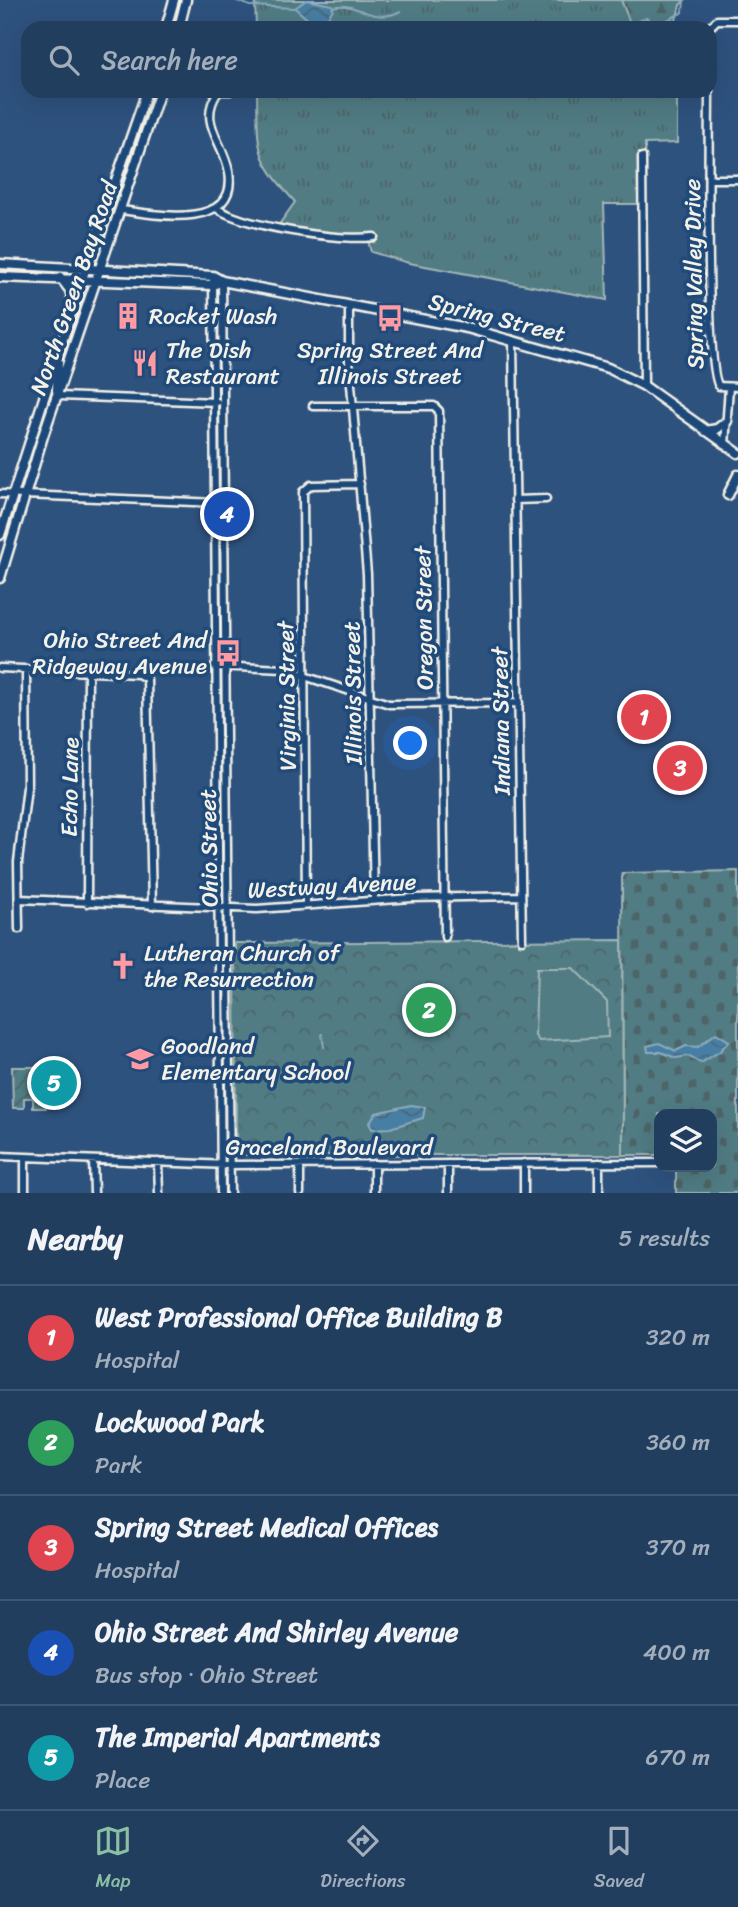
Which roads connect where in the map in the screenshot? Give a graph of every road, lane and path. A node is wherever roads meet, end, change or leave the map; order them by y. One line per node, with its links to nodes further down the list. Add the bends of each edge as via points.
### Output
1 (174, 0): 4 (main road)
2 (186, 0): 5 (main road)
3 (738, 20): 6 (street)
4 (168, 21)
5 (181, 21)
6 (717, 24)
7 (145, 98): 18 (main road, North Green Bay Road)
8 (158, 98): 15 (main road, North Green Bay Road)
9 (214, 98): 14 (street, via 210,121 229,179)
10 (709, 98): 12 (street, Spring Valley Drive)
11 (642, 157): 33 (street)
12 (709, 179): 13 (street); 34 (street, Spring Valley Drive, via 710,340 715,381)
13 (738, 179)
14 (216, 208): 15 (street, via 178,217); 16 (street, via 240,219 308,232)
15 (122, 210): 19 (main road, North Green Bay Road)
16 (373, 237)
17 (0, 264): 18 (main road)
18 (86, 267): 19 (main road); 22 (main road, North Green Bay Road)
19 (98, 276): 22 (main road); 23 (main road); 36 (main road, North Green Bay Road)
20 (0, 277): 21 (main road)
21 (60, 277): 22 (main road); 26 (main road, via 73,296)
22 (82, 279): 26 (main road, North Green Bay Road)
23 (213, 280): 24 (main road); 27 (street, Ohio Street)
24 (222, 281): 25 (main road, Spring Street); 28 (street, Ohio Street)
25 (349, 305): 29 (main road, Spring Street); 41 (street, Illinois Street)
26 (72, 308): 32 (main road, North Green Bay Road)
27 (213, 314): 28 (street); 31 (street, Ohio Street)
28 (222, 314): 30 (street, Ohio Street)
29 (513, 340): 33 (main road, Spring Street, via 608,368); 54 (street, Indiana Street)
30 (222, 342): 31 (street); 39 (street, Ohio Street)
31 (213, 343): 38 (street, Ohio Street)
32 (58, 355): 36 (main road); 37 (main road, North Green Bay Road)
33 (644, 386): 43 (main road, Spring Street)
34 (729, 387): 35 (street); 42 (street, Spring Valley Drive)
35 (738, 387)
36 (59, 396): 38 (street); 44 (main road, North Green Bay Road)
37 (44, 397): 44 (main road); 50 (main road, North Green Bay Road)
38 (214, 402): 39 (street); 55 (street, Ohio Street)
39 (222, 402): 56 (street, Ohio Street)
40 (313, 406): 41 (street)
41 (353, 406): 48 (street, Illinois Street); 71 (street, Oregon Street, via 433,406 439,413)
42 (727, 421): 43 (main road); 45 (street, Spring Valley Drive)
43 (706, 431): 45 (main road, Spring Street)
44 (43, 436): 51 (main road, North Green Bay Road)
45 (725, 445): 46 (main road, Spring Street)
46 (738, 453)
47 (738, 475): 52 (main road)
48 (360, 484): 68 (street, Virginia Street, via 306,487 303,492); 69 (street, Illinois Street)
49 (0, 494): 50 (street)
50 (13, 495): 51 (street); 57 (main road, North Green Bay Road)
51 (26, 495): 55 (street); 60 (main road, North Green Bay Road)
52 (728, 495)
53 (546, 499): 54 (street)
54 (514, 500): 70 (street, Indiana Street)
55 (215, 503): 56 (street); 58 (street, Ohio Street)
56 (224, 503): 59 (street, Ohio Street)
57 (0, 535)
58 (215, 563): 59 (street); 61 (street, Ohio Street)
59 (223, 563): 62 (street, Ohio Street)
60 (0, 578)
61 (215, 615): 62 (street); 64 (street, Ohio Street)
62 (224, 615): 63 (street, Ohio Street)
63 (225, 665): 64 (street); 68 (street, via 274,667); 73 (street, Ohio Street)
64 (215, 666): 72 (street, Ohio Street)
65 (0, 668): 66 (street)
66 (26, 669): 67 (street); 78 (street, via 27,787 18,862)
67 (88, 672): 80 (street, Echo Lane); 82 (street, via 138,674 148,680)
68 (304, 676): 69 (street); 81 (street, Virginia Street)
69 (371, 699): 71 (street, via 400,705); 79 (street, Illinois Street)
70 (519, 704): 71 (street); 76 (street, Indiana Street)
71 (442, 705): 77 (street, Oregon Street)
72 (216, 747): 73 (street); 74 (street, Ohio Street)
73 (226, 747): 75 (street, Ohio Street)
74 (217, 820): 75 (street); 83 (street, Ohio Street)
75 (226, 820): 84 (street, Ohio Street)
76 (521, 896): 77 (street, Westway Avenue); 87 (street, Indiana Street)
77 (444, 898): 79 (street, Westway Avenue); 86 (street, Oregon Street)
78 (19, 899): 80 (street, Westway Avenue); 85 (street)
79 (374, 901): 81 (street, Westway Avenue)
80 (88, 903): 82 (street, Westway Avenue)
81 (306, 905): 84 (street, Westway Avenue)
82 (152, 906): 83 (street, Westway Avenue)
83 (219, 909): 84 (street, Westway Avenue); 88 (street, Ohio Street)
84 (227, 909): 89 (street, Ohio Street)
85 (19, 929)
86 (445, 937)
87 (522, 940)
88 (220, 1074): 89 (street); 99 (street, Ohio Street)
89 (229, 1074): 100 (street, Ohio Street)
90 (0, 1156): 91 (street, Graceland Boulevard)
91 (25, 1157): 92 (street, Graceland Boulevard); 102 (street)
92 (93, 1160): 93 (street, Graceland Boulevard); 103 (street)
93 (158, 1162): 99 (street, Graceland Boulevard); 104 (street)
94 (524, 1163): 95 (street, Graceland Boulevard); 98 (street, Graceland Boulevard); 110 (street)
95 (599, 1163): 96 (street, Graceland Boulevard); 111 (street)
96 (654, 1163)
97 (374, 1164): 98 (street, Graceland Boulevard); 101 (street, Graceland Boulevard); 108 (street)
98 (448, 1164): 109 (street)
99 (221, 1165): 100 (street, Graceland Boulevard); 105 (street, Ohio Street)
100 (229, 1165): 101 (street, Graceland Boulevard); 106 (street, Ohio Street)
101 (300, 1165): 107 (street)
102 (25, 1193)
103 (94, 1193)
104 (159, 1193)
105 (221, 1193)
106 (230, 1193)
107 (300, 1193)
108 (374, 1193)
109 (448, 1193)
110 (524, 1193)
111 (599, 1193)

